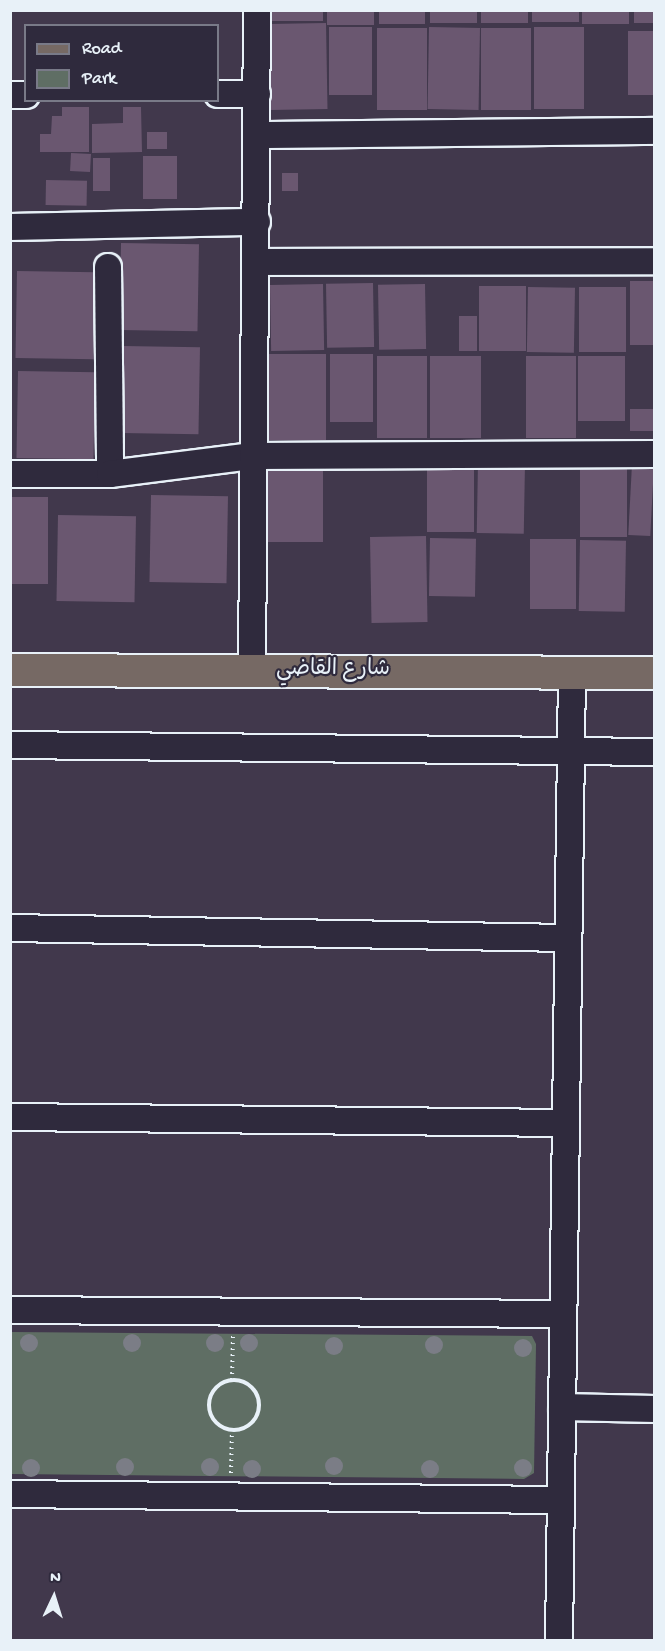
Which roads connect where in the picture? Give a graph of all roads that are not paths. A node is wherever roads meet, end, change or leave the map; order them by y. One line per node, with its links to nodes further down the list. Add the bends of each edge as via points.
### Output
1 (257, 10): 3 (street)
2 (219, 94): 3 (street)
3 (257, 94): 5 (street)
4 (654, 130): 5 (street)
5 (257, 135): 6 (street)
6 (257, 222): 7 (street); 9 (street)
7 (10, 227)
8 (654, 261): 9 (street)
9 (257, 262): 12 (street)
10 (108, 267): 14 (street)
11 (654, 454): 12 (street)
12 (253, 456): 14 (street); 16 (street)
13 (10, 474): 14 (street)
14 (110, 474)
15 (10, 670): 16 (main road, شارع القاضي)
16 (252, 671): 17 (main road, شارع القاضي)
17 (572, 673): 18 (main road, شارع القاضي); 20 (street)
18 (654, 673)
19 (10, 745): 20 (street)
20 (571, 752): 21 (street); 23 (street)
21 (654, 752)
22 (10, 928): 23 (street)
23 (568, 938): 25 (street)
24 (10, 1117): 25 (street)
25 (566, 1123): 27 (street)
26 (10, 1310): 27 (street)
27 (563, 1314): 28 (street)
28 (562, 1407): 29 (street); 31 (street)
29 (654, 1409)
30 (10, 1494): 31 (street)
31 (560, 1500): 32 (street)
32 (559, 1641)

